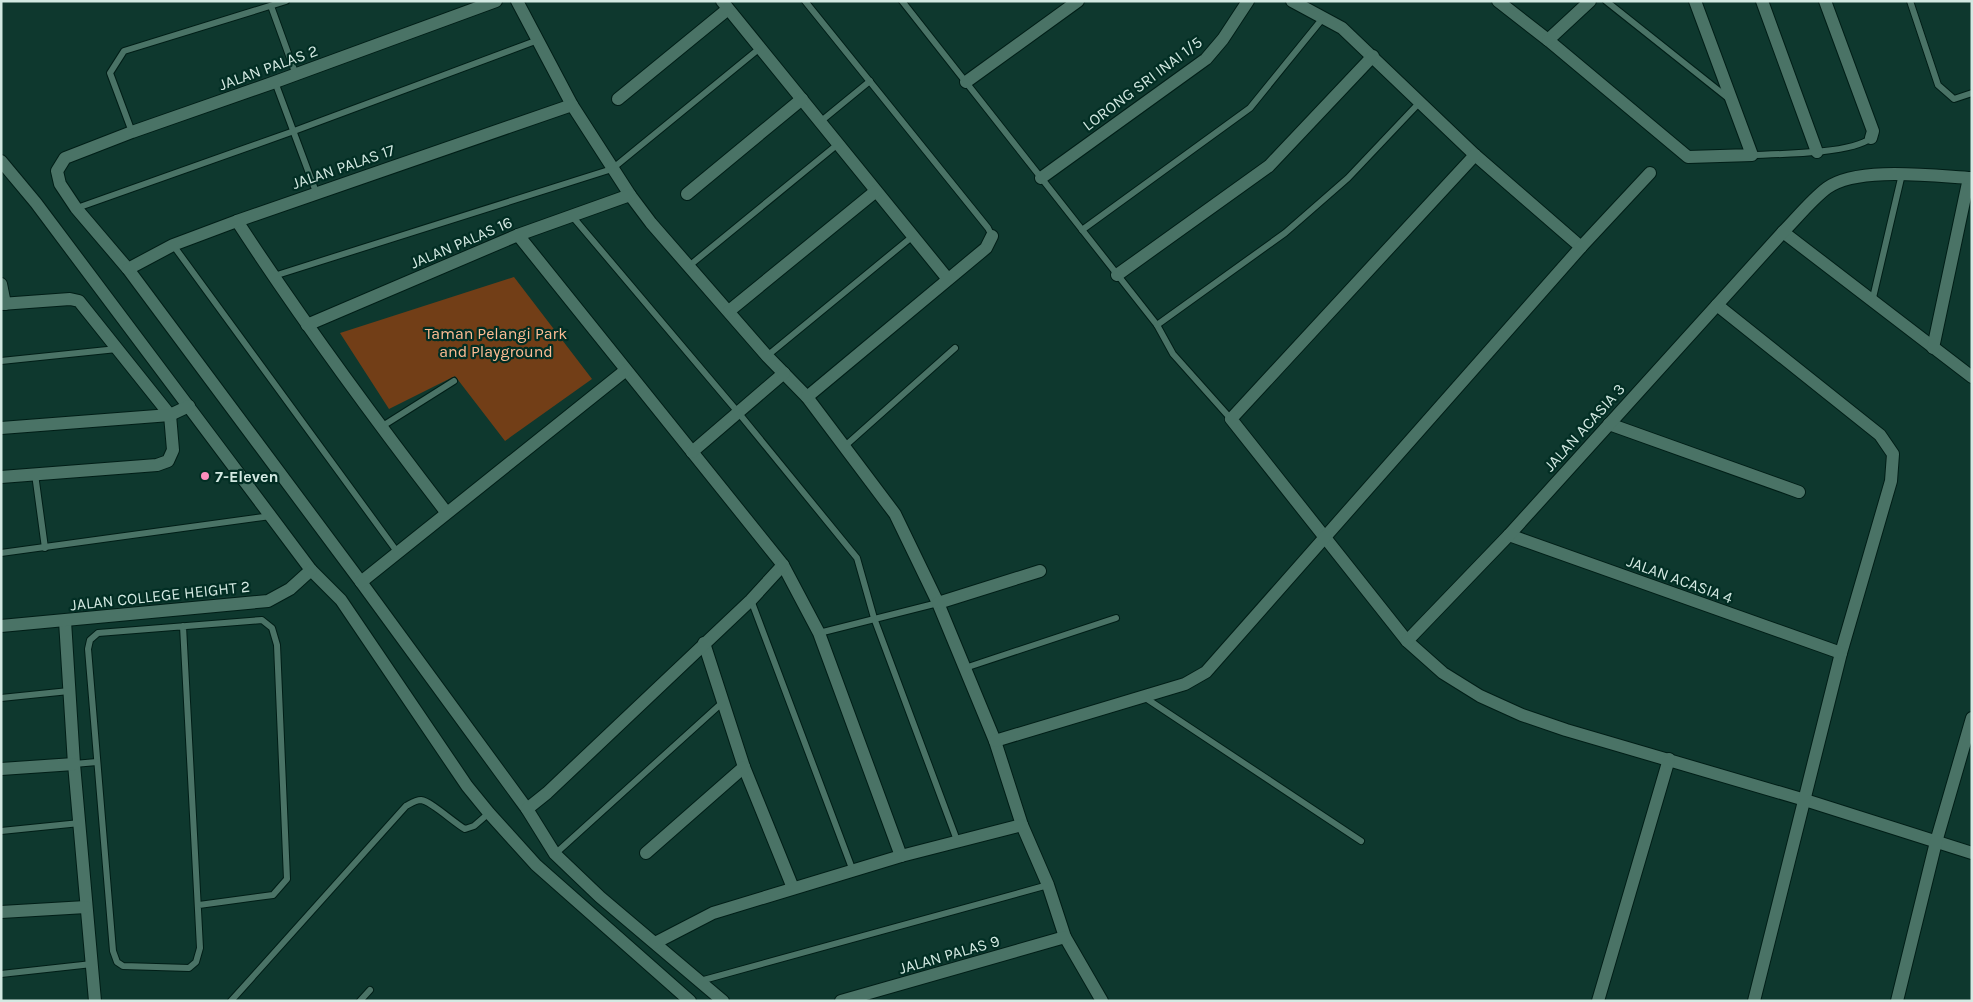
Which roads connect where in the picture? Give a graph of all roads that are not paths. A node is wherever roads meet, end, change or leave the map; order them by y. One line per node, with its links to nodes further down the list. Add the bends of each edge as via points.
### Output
1 (286, 1): 17 (lane)
2 (496, 1): 23 (street, JALAN PALAS 2)
3 (805, 1): 25 (lane)
4 (902, 1): 26 (lane)
5 (1078, 1): 26 (street)
6 (1248, 1): 45 (street, LORONG SRI INAI 1/5, via 1206,60)
7 (1292, 1): 18 (street)
8 (1498, 1): 20 (street)
9 (1590, 1): 20 (street)
10 (1606, 1): 30 (lane)
11 (1695, 1): 30 (street)
12 (1762, 1): 38 (street)
13 (1825, 1): 36 (street, via 1873,130)
14 (1910, 1): 27 (lane, via 1938,85 1954,99)
15 (521, 2): 19 (street)
16 (725, 5): 21 (street); 28 (street)
17 (271, 6): 23 (lane); 35 (lane, via 124,51 110,74)
18 (1323, 18): 22 (street, via 1342,28); 54 (lane, via 1250,108)
19 (538, 40): 32 (street); 34 (lane)
20 (1548, 40): 39 (street, via 1688,157)
21 (760, 48): 29 (street); 42 (lane)
22 (1373, 56): 31 (street); 63 (street, via 1269,166)
23 (296, 75): 24 (street, JALAN PALAS 2)
24 (275, 82): 34 (lane); 35 (street, JALAN PALAS 2)
25 (870, 82): 33 (lane); 58 (lane)
26 (966, 82): 45 (lane)
27 (1972, 93)
28 (618, 99)
29 (802, 99): 33 (street); 49 (street)
30 (1732, 100): 39 (street)
31 (1420, 102): 40 (street); 71 (lane, via 1348,178 1285,233)
32 (572, 105): 42 (street); 48 (street, JALAN PALAS 17)
33 (820, 122): 37 (street)
34 (294, 131): 48 (lane); 51 (lane)
35 (132, 132): 51 (street, JALAN PALAS 2, via 65,158 57,171 60,184)
36 (1871, 138): 38 (lane, via 1865,144)
37 (838, 144): 47 (street); 61 (lane)
38 (1817, 152): 39 (lane)
39 (1752, 155)
40 (1475, 156): 60 (street); 86 (street)
41 (1, 161): 83 (street)
42 (612, 169): 50 (street); 64 (lane)
43 (1650, 172): 60 (street)
44 (1902, 174): 46 (street, JALAN ACASIA 3); 55 (street, JALAN ACASIA 3, via 1849,178 1835,184); 67 (lane)
45 (1041, 178): 54 (lane)
46 (1971, 178): 74 (street)
47 (876, 191): 57 (street); 70 (street)
48 (316, 192): 53 (street, JALAN PALAS 17)
49 (687, 194)
50 (630, 195): 52 (street, JALAN PALAS 16); 61 (street)
51 (76, 208): 62 (street)
52 (572, 216): 56 (street, JALAN PALAS 16); 84 (lane)
53 (237, 220): 59 (street, JALAN PALAS 17); 64 (street)
54 (1082, 230): 63 (lane)
55 (1782, 232): 67 (street); 69 (street, JALAN ACASIA 3)
56 (518, 235): 72 (street, JALAN PALAS 16); 78 (street)
57 (912, 236): 65 (street); 76 (lane)
58 (992, 236): 65 (street, via 986,248)
59 (173, 245): 62 (street, JALAN PALAS 17); 101 (lane)
60 (1581, 247): 98 (street)
61 (689, 266): 70 (street)
62 (128, 269): 105 (street)
63 (1117, 275): 71 (lane)
64 (273, 277): 72 (street)
65 (947, 278): 82 (street)
66 (1, 284): 68 (street)
67 (1872, 302): 74 (street)
68 (3, 304): 75 (street, via 79,300)
69 (1717, 305): 87 (street, JALAN ACASIA 3); 116 (street, via 1880,435 1893,454 1892,481)
70 (729, 311): 76 (street)
71 (1157, 325): 86 (lane, via 1172,354)
72 (308, 326): 89 (street)
73 (955, 348): 90 (lane)
74 (1933, 348): 80 (street)
75 (117, 349): 77 (lane); 85 (street)
76 (767, 356): 79 (street)
77 (1, 361)
78 (626, 370): 91 (street); 95 (street)
79 (784, 373): 82 (street); 84 (street)
80 (1972, 377)
81 (454, 381): 89 (lane)
82 (807, 397): 90 (street)
83 (189, 406): 85 (street); 96 (street)
84 (737, 411): 91 (street); 108 (lane, via 857,558)
85 (170, 415): 88 (street); 92 (street, via 173,450 168,460 157,465)
86 (1231, 419): 98 (street)
87 (1609, 424): 94 (street); 97 (street, JALAN ACASIA 3)
88 (1, 428)
89 (380, 428): 95 (street)
90 (845, 446): 107 (street, via 895,514)
91 (692, 452): 102 (street)
92 (34, 474): 93 (street); 99 (lane)
93 (1, 478)
94 (1799, 492)
95 (446, 512): 101 (street)
96 (270, 516): 99 (lane); 103 (street)
97 (1509, 535): 114 (street, JALAN ACASIA 3); 116 (street, JALAN ACASIA 4)
98 (1324, 538): 114 (street); 119 (street, via 1206,672 1185,684)
99 (45, 548): 100 (lane)
100 (1, 553)
101 (399, 554): 105 (street)
102 (783, 565): 106 (street); 113 (street)
103 (311, 570): 110 (street, JALAN COLLEGE HEIGHT 2, via 290,589 268,601); 131 (street, via 341,600 467,786)
104 (1040, 571): 107 (street)
105 (361, 582): 130 (street)
106 (751, 600): 115 (street); 142 (lane)
107 (938, 603): 108 (lane); 117 (street)
108 (874, 618): 113 (lane); 137 (lane)
109 (1116, 618): 117 (lane)
110 (65, 621): 111 (street, JALAN COLLEGE HEIGHT 2); 118 (street)
111 (1, 626)
112 (183, 626): 125 (lane, via 98,633 90,640 88,649); 145 (lane); 145 (lane, via 262,620 272,628 277,645 287,879 273,895)
113 (819, 633): 141 (street)
114 (1407, 641): 124 (street, via 1443,673 1480,696 1522,715)
115 (704, 643): 121 (street); 130 (street)
116 (1841, 653): 129 (street)
117 (965, 668): 123 (street)
118 (69, 691): 120 (lane); 126 (street)
119 (1142, 696): 123 (street); 135 (lane)
120 (1, 698)
121 (722, 702): 127 (street); 140 (lane)
122 (1972, 718): 136 (street)
123 (995, 742): 133 (street)
124 (1669, 759): 129 (street); 161 (street)
125 (97, 762): 126 (lane); 145 (lane, via 116,962 123,966 188,968 196,962 200,948)
126 (74, 764): 128 (street); 132 (street)
127 (744, 766): 138 (street); 144 (street)
128 (1, 769)
129 (1805, 800): 136 (street); 162 (street)
130 (527, 809): 140 (street)
131 (489, 813): 156 (lane, via 466,829 427,801 418,800 406,806); 158 (street, via 536,865)
132 (80, 824): 134 (lane); 146 (street)
133 (1022, 825): 137 (street); 143 (street)
134 (1, 831)
135 (1361, 841)
136 (1936, 842): 139 (street); 163 (street)
137 (958, 843): 141 (street)
138 (646, 853)
139 (1972, 853)
140 (555, 854): 149 (street)
141 (900, 856): 142 (street)
142 (853, 871): 144 (street)
143 (1048, 886): 148 (street); 152 (lane)
144 (792, 888): 149 (street, via 713,913)
145 (199, 905)
146 (86, 907): 147 (street); 150 (street)
147 (1, 912)
148 (1065, 937): 154 (street); 160 (street, JALAN PALAS 9)
149 (655, 943): 152 (street)
150 (92, 964): 151 (lane); 155 (street)
151 (1, 974)
152 (699, 981): 159 (street)
153 (370, 990): 157 (lane)
154 (1100, 1000)
155 (96, 1001)
156 (231, 1001)
157 (360, 1001)
158 (690, 1001)
159 (723, 1001)
160 (841, 1001)
161 (1598, 1001)
162 (1754, 1001)
163 (1897, 1001)

